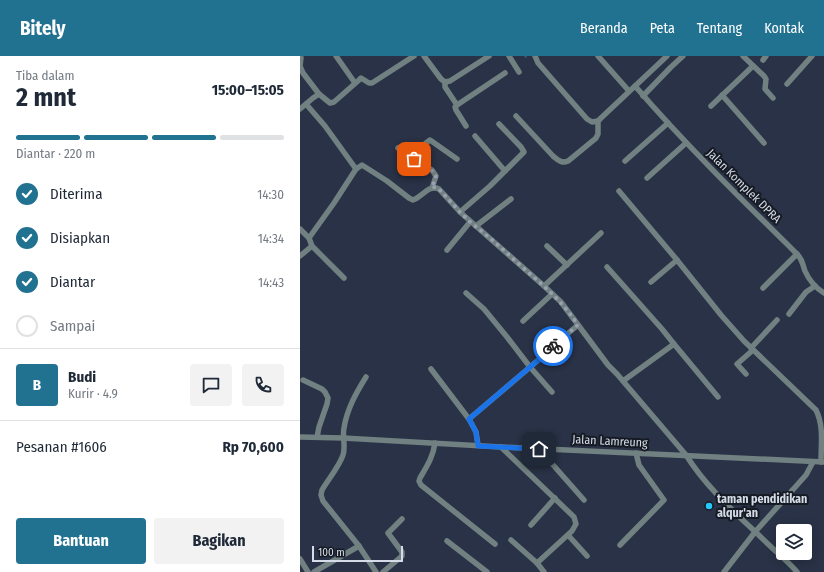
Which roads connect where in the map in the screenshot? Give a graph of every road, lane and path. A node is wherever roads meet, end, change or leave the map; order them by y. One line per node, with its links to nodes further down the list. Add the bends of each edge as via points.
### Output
1 (336, 56): 17 (street)
2 (414, 56): 17 (street, via 372,83 361,78)
3 (424, 56): 16 (street)
4 (488, 56): 16 (street)
5 (509, 56): 14 (street)
6 (536, 56): 30 (street, via 538,63 587,119 592,122)
7 (598, 56): 20 (street)
8 (683, 56): 23 (street)
9 (743, 56): 13 (street)
10 (812, 56): 18 (street)
11 (666, 57): 19 (street)
12 (301, 58): 21 (street, via 303,73)
13 (753, 66): 22 (street); 24 (street, via 766,79 765,89)
14 (519, 72)
15 (505, 73): 26 (street)
16 (445, 82): 26 (street, via 445,87)
17 (355, 83): 21 (street, via 332,103)
18 (787, 84)
19 (635, 86): 20 (street); 23 (street, Jalan Komplek DPRA)
20 (629, 91): 30 (street)
21 (319, 94): 25 (street)
22 (722, 95): 27 (street); 36 (street)
23 (643, 96): 31 (street, Jalan Komplek DPRA)
24 (773, 98)
25 (306, 104): 28 (street); 41 (street)
26 (457, 104): 33 (street, via 456,110)
27 (711, 106)
28 (300, 109)
29 (516, 116): 30 (street, via 560,162 568,160 596,138)
30 (598, 121)
31 (668, 123): 35 (street, Jalan Komplek DPRA); 40 (street)
32 (499, 124): 42 (street, via 524,152)
33 (466, 126)
34 (475, 136): 42 (street)
35 (686, 143): 43 (street); 56 (street, Jalan Komplek DPRA)
36 (764, 143)
37 (398, 148): 38 (street)
38 (414, 159): 39 (street, via 430,140); 44 (street, via 435,174)
39 (457, 159)
40 (625, 161)
41 (356, 169): 44 (street, via 364,166 370,169 413,200); 52 (street)
42 (505, 171): 47 (street)
43 (647, 178)
44 (432, 188): 47 (street, via 439,189)
45 (619, 191): 58 (street)
46 (511, 199): 49 (street)
47 (460, 212): 48 (street)
48 (470, 222): 49 (street); 55 (street)
49 (476, 226): 63 (street)
50 (300, 229): 52 (street)
51 (601, 233): 59 (street)
52 (309, 238): 53 (street)
53 (312, 246): 57 (street); 61 (street)
54 (547, 246): 59 (street)
55 (447, 250)
56 (797, 254): 64 (street, Jalan Komplek DPRA); 65 (street)
57 (300, 256)
58 (677, 260): 62 (street); 74 (street)
59 (567, 265): 63 (street)
60 (606, 267): 73 (street)
61 (344, 278)
62 (651, 282)
63 (544, 286): 68 (street)
64 (815, 286): 67 (street, Jalan Komplek DPRA); 69 (street, via 806,292)
65 (763, 288)
66 (466, 293): 75 (street, via 484,309)
67 (824, 293)
68 (552, 294): 71 (street); 72 (street)
69 (789, 314)
70 (777, 320): 74 (street)
71 (523, 321)
72 (578, 325): 75 (street); 80 (street)
73 (674, 344): 80 (street); 82 (street)
74 (752, 349): 77 (street, via 737,364); 83 (street)
75 (530, 367): 81 (street); 84 (street)
76 (431, 369): 84 (street)
77 (746, 374)
78 (366, 378): 87 (street, via 349,407 343,429)
79 (303, 380): 86 (street, via 322,389 328,398)
80 (623, 381): 93 (street)
81 (552, 392)
82 (718, 397)
83 (822, 414): 95 (street)
84 (469, 419): 89 (street, via 476,432)
85 (300, 437): 86 (street, Jalan Lamreung)
86 (317, 437): 87 (street, Jalan Lamreung)
87 (344, 438): 88 (street, Jalan Lamreung); 106 (street, via 343,456 321,495)
88 (435, 443): 89 (street, Jalan Lamreung); 104 (street, via 430,462 420,478 421,485)
89 (478, 446): 90 (street, Jalan Lamreung)
90 (501, 447): 91 (street, Jalan Lamreung); 96 (street)
91 (539, 449): 92 (street, Jalan Lamreung); 97 (street)
92 (636, 453): 93 (street, Jalan Lamreung); 105 (street, via 639,465 664,500)
93 (686, 455): 94 (street, Jalan Lamreung); 100 (street, via 712,489)
94 (813, 462): 95 (street, Jalan Lamreung); 100 (street, via 806,475)
95 (822, 462)
96 (555, 498): 99 (street); 101 (street, via 576,520 575,527)
97 (584, 500)
98 (402, 519): 114 (street, via 388,533 402,552 402,556)
99 (531, 525)
100 (755, 532): 117 (street); 118 (street)
101 (568, 535): 107 (street); 109 (street)
102 (511, 540): 109 (street)
103 (447, 541): 115 (street)
104 (495, 544)
105 (620, 545)
106 (359, 546): 110 (street); 113 (street)
107 (587, 556)
108 (300, 559): 111 (street)
109 (537, 563): 116 (street)
110 (321, 570): 112 (street)
111 (308, 572)
112 (314, 572)
113 (376, 572)
114 (383, 572)
115 (487, 572)
116 (544, 572)
117 (724, 572)
118 (797, 572)

